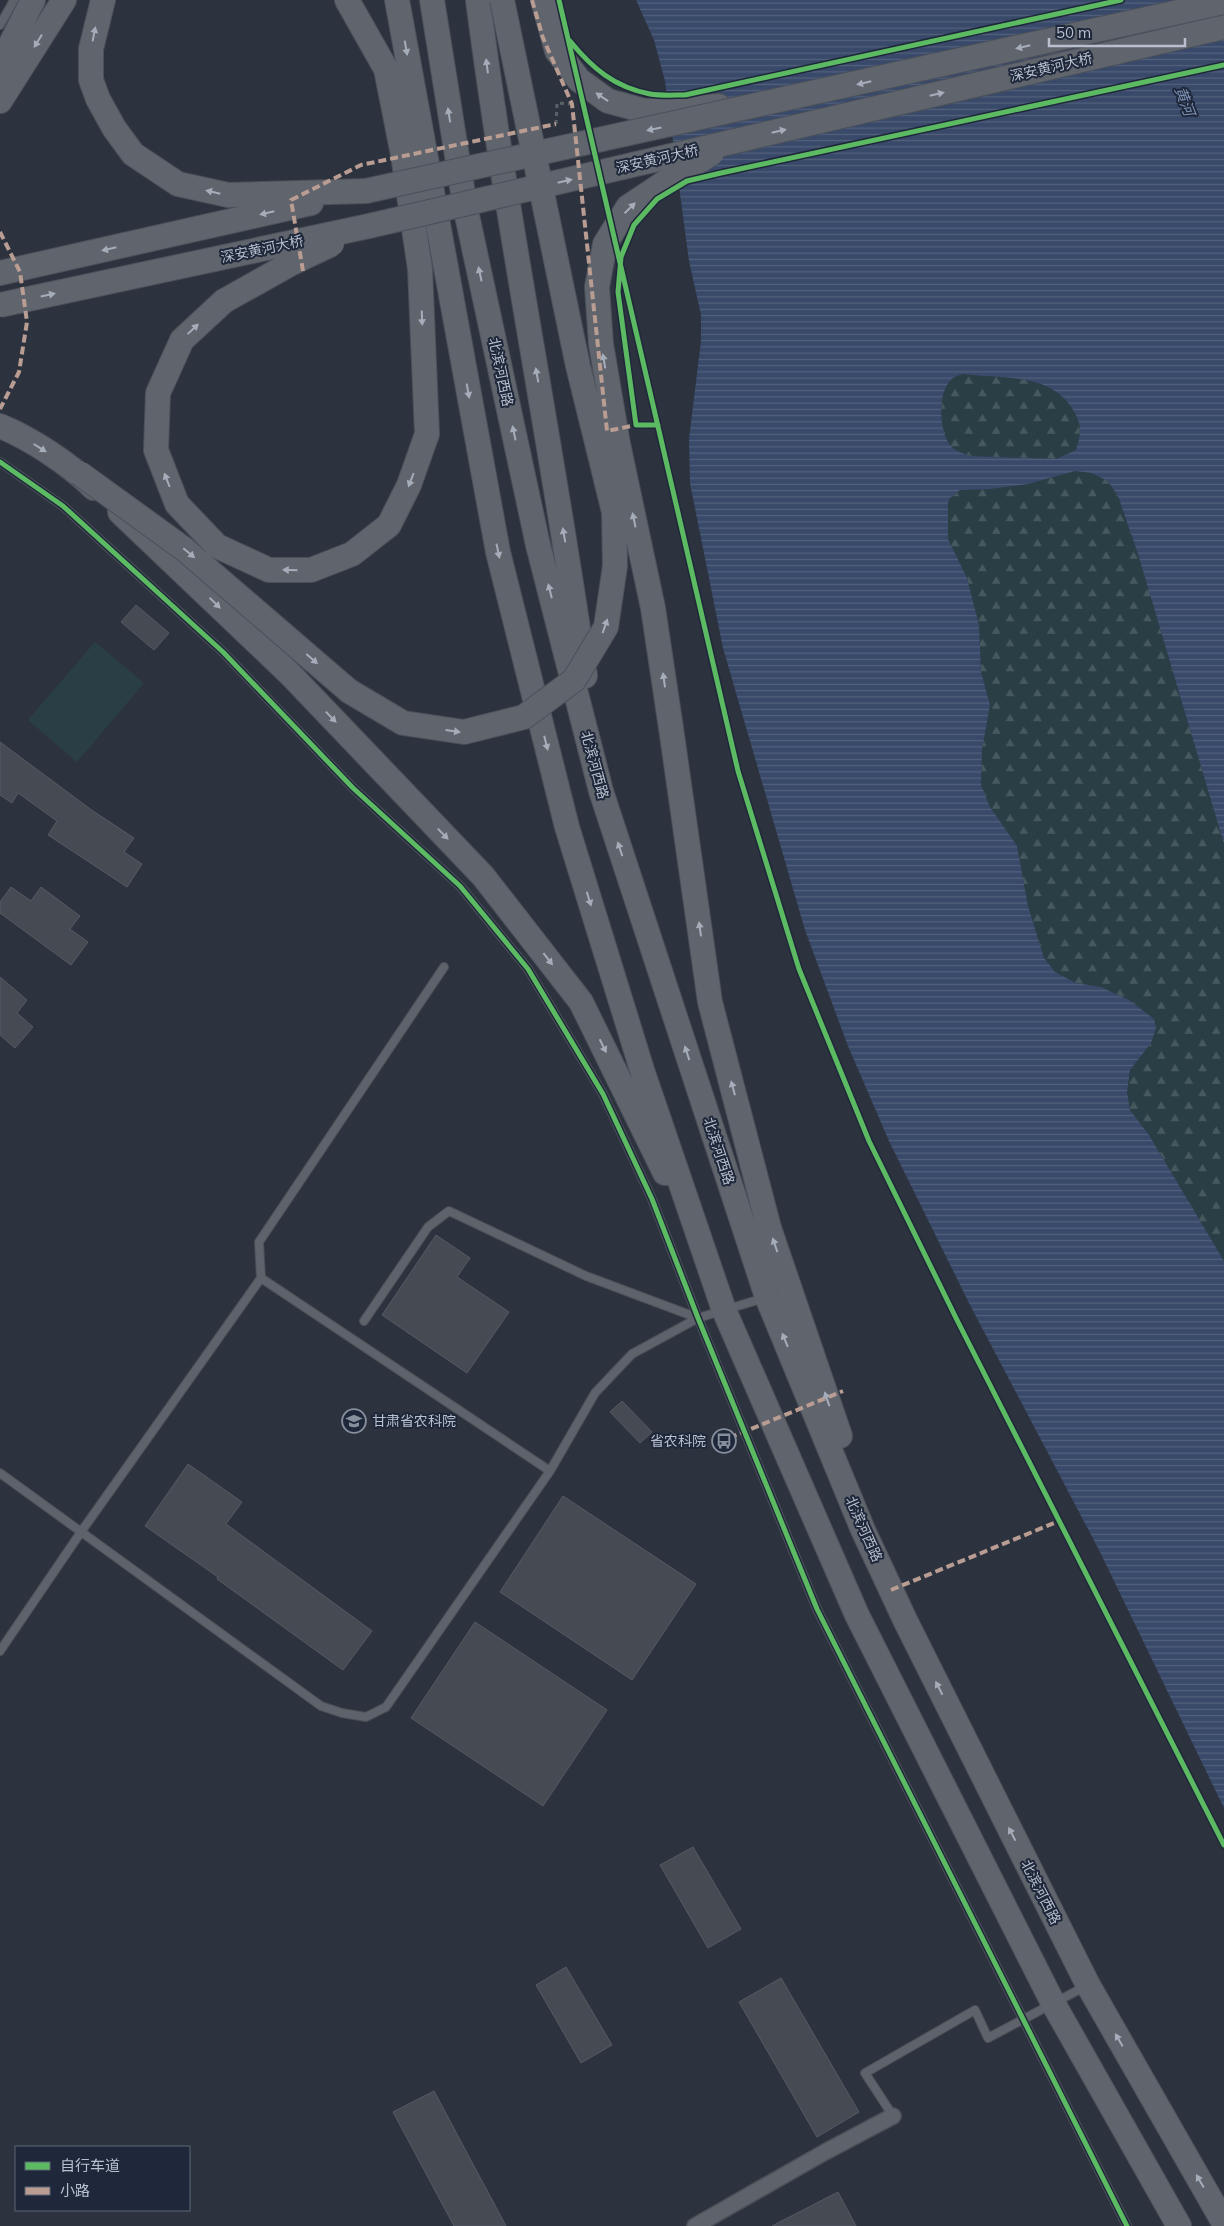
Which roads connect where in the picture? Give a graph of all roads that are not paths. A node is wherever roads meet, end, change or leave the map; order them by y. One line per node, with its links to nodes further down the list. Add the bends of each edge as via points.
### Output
1 (14, 0): 12 (lane)
2 (33, 0): 14 (main road)
3 (64, 0): 16 (main road, one-way to 16)
4 (102, 0): 20 (main road, one-way to 4, via 228,195 178,184 133,154 114,128 91,80 91,48)
5 (347, 0): 19 (main road, via 386,68)
6 (397, 0): 15 (main road, one-way to 15)
7 (432, 0): 29 (main road, 北滨河西路, one-way to 7, via 538,546 469,225)
8 (478, 0): 29 (main road, one-way to 8, via 571,576 493,114)
9 (502, 0): 28 (main road, one-way to 9, bridge, via 184,549 349,691 403,723 464,732 498,724 524,717 574,680 606,627 615,566 614,512 578,366)
10 (543, 0): 17 (main road, one-way to 10, bridge, via 645,111 608,101 578,80 557,51)
11 (1224, 2): 17 (main road, 深安黄河大桥, one-way to 17, bridge)
12 (0, 25)
13 (1224, 27): 18 (main road, 深安黄河大桥, one-way to 13)
14 (0, 66)
15 (412, 80): 19 (main road); 25 (main road)
16 (0, 101)
17 (770, 104): 20 (main road, 深安黄河大桥, one-way to 20, bridge)
18 (731, 142): 21 (main road, 深安黄河大桥, one-way to 18, bridge); 39 (main road, one-way to 18, bridge, via 844,1448 769,1228 710,1002 653,608 618,444 601,344 597,287 605,244 628,207)
19 (403, 155): 22 (main road)
20 (366, 191): 23 (main road, 深安黄河大桥, one-way to 23)
21 (369, 226): 22 (main road, one-way to 21, bridge, via 427,434 410,485 390,525 352,554 311,570 269,570 217,546 177,504 156,450 158,393 182,340 224,301 292,263); 24 (main road, 深安黄河大桥, one-way to 21, bridge)
22 (420, 269): 25 (main road)
23 (0, 273)
24 (0, 305)
25 (460, 343): 31 (main road, one-way to 31, via 498,552 567,827 643,1073)
26 (0, 426): 28 (main road, one-way to 28)
27 (0, 462): 35 (lane, via 63,506 223,652 353,788 460,886 528,969 603,1094 652,1199)
28 (79, 473): 31 (main road, one-way to 31, bridge, via 289,673 483,876 581,1002)
29 (601, 791): 33 (main road, 北滨河西路, one-way to 29)
30 (444, 967): 32 (lane, via 259,1242)
31 (704, 1251): 34 (main road)
32 (261, 1278): 37 (lane); 40 (lane)
33 (767, 1297): 34 (lane); 39 (main road, 北滨河西路, one-way to 33)
34 (724, 1310): 35 (lane); 43 (main road, via 857,1615)
35 (698, 1318): 36 (lane, via 586,1276 450,1211 428,1227); 37 (lane, via 632,1354 594,1393); 44 (lane, via 817,1609)
36 (364, 1321)
37 (550, 1471): 40 (lane, via 386,1707 366,1717 321,1706)
38 (0, 1473): 40 (lane)
39 (863, 1530): 42 (main road, 北滨河西路, one-way to 39)
40 (81, 1532): 41 (lane)
41 (0, 1651)
42 (1088, 1985): 43 (lane); 46 (main road, 北滨河西路, one-way to 42)
43 (1053, 2003): 44 (lane); 49 (main road)
44 (1023, 2019): 45 (lane, via 988,2038 975,2010 866,2073); 48 (lane)
45 (893, 2116): 47 (street)
46 (1224, 2223)
47 (696, 2226)
48 (1127, 2226)
49 (1179, 2226)

